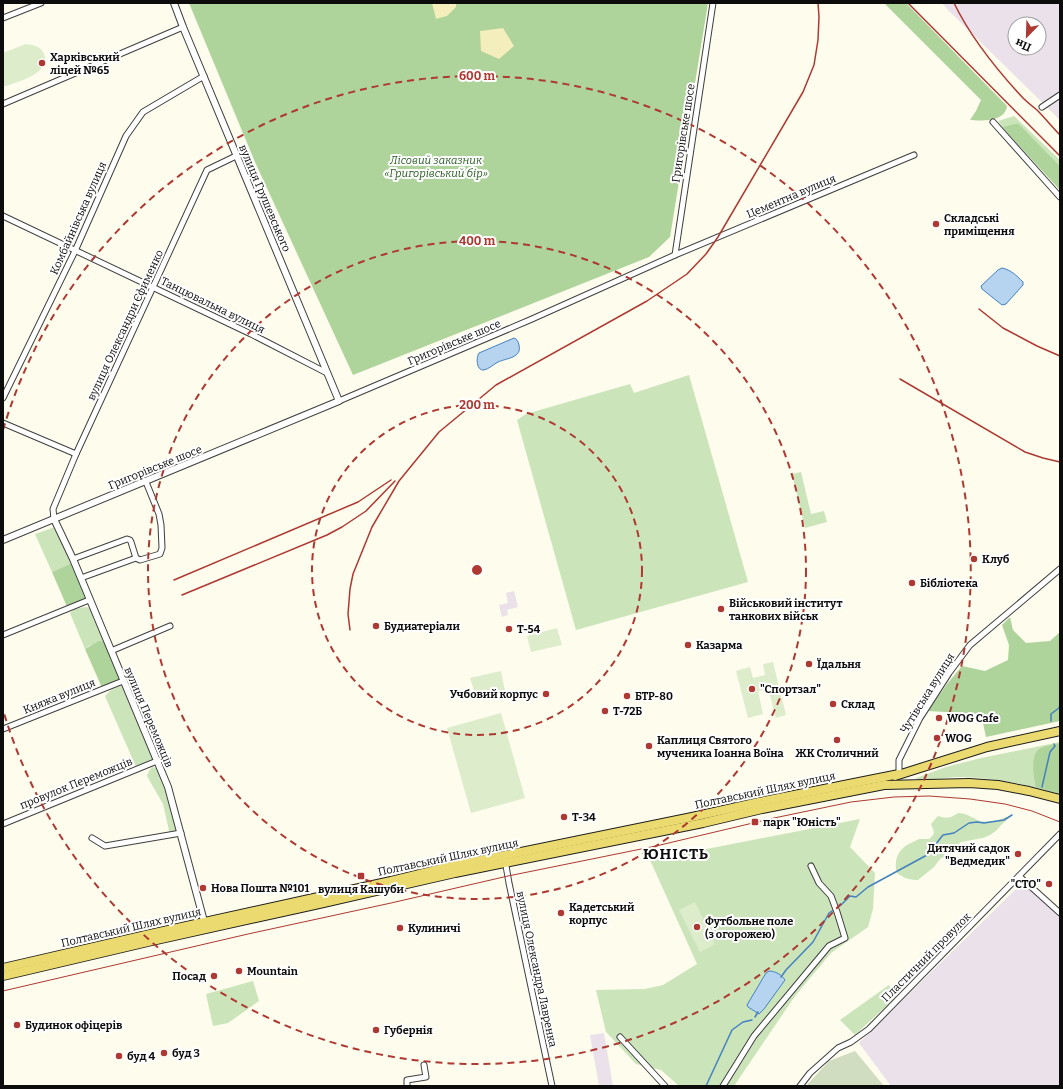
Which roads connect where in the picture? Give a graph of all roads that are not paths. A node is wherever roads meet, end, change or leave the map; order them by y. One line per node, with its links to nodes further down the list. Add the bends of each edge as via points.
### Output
1 (41, 3): 4 (street)
2 (174, 3): 5 (street, вулиця Грушевського)
3 (713, 3): 16 (street, Григорівське шосе)
4 (3, 18)
5 (183, 27): 6 (street, вулиця Грушевського); 8 (street)
6 (204, 76): 12 (street, вулиця Грушевського); 15 (street, Комбайнівська вулиця, via 143,112 126,136)
7 (1060, 95): 9 (street)
8 (3, 104)
9 (1042, 107)
10 (993, 122): 13 (street)
11 (914, 155): 16 (street, Цементна вулиця)
12 (236, 156): 17 (street, вулиця Олександри Єфименко, via 207,170); 18 (street, вулиця Грушевського)
13 (1060, 197)
14 (3, 216): 15 (street, Танцювальна вулиця)
15 (75, 251): 17 (street, Танцювальна вулиця); 19 (street, Комбайнівська вулиця)
16 (675, 255): 20 (street, Григорівське шосе)
17 (153, 287): 18 (street, Танцювальна вулиця); 22 (street, вулиця Олександри Єфименко)
18 (327, 373): 20 (street, вулиця Грушевського)
19 (3, 398)
20 (339, 401): 23 (street, Григорівське шосе)
21 (3, 423): 22 (street)
22 (76, 454): 24 (street, вулиця Олександри Єфименко, via 53,509)
23 (146, 482): 24 (street, Григорівське шосе); 26 (street, via 159,514 162,552 140,560)
24 (54, 519): 25 (street, Григорівське шосе); 27 (street, вулиця Переможців)
25 (3, 540)
26 (136, 558): 27 (street, via 131,542 127,539); 29 (street)
27 (73, 559): 29 (street, вулиця Переможців)
28 (1060, 569): 38 (street, Чутівська вулиця, via 970,645 920,718 899,760)
29 (81, 578): 30 (street, вулиця Переможців)
30 (89, 600): 32 (street); 33 (street, вулиця Переможців)
31 (170, 626): 33 (street)
32 (3, 635)
33 (111, 651): 34 (street, вулиця Переможців)
34 (123, 681): 35 (street, Княжа вулиця); 37 (street, вулиця Переможців)
35 (3, 729)
36 (1060, 731): 38 (main road, Полтавський Шлях вулиця, via 988,747)
37 (157, 761): 41 (street, провулок Переможців); 42 (street, вулиця Переможців, via 168,787)
38 (899, 774): 39 (main road, Полтавський Шлях вулиця); 45 (main road, Полтавський Шлях вулиця, via 759,802)
39 (860, 790): 40 (main road, via 891,785 970,783 1029,791); 45 (main road, Полтавський Шлях вулиця, via 703,823)
40 (1060, 799)
41 (3, 824)
42 (181, 833): 44 (street, via 104,846); 49 (street, вулиця Переможців)
43 (1060, 834): 47 (street, Пластичний провулок)
44 (92, 838)
45 (505, 859): 49 (main road, Полтавський Шлях вулиця, via 452,866); 55 (street, вулиця Олександра Лавренка)
46 (811, 866): 57 (street, via 819,883 831,896 845,938 829,946 754,1036)
47 (1019, 876): 48 (street); 58 (street, Пластичний провулок, via 869,1029 838,1048 810,1073)
48 (1060, 913)
49 (205, 925): 50 (main road, Полтавський Шлях вулиця); 51 (main road, Полтавський Шлях вулиця)
50 (3, 968)
51 (3, 976)
52 (620, 1036): 56 (street)
53 (424, 1065): 54 (street, via 426,1077 406,1080)
54 (407, 1086)
55 (552, 1086)
56 (665, 1086)
57 (723, 1086)
58 (800, 1086)

